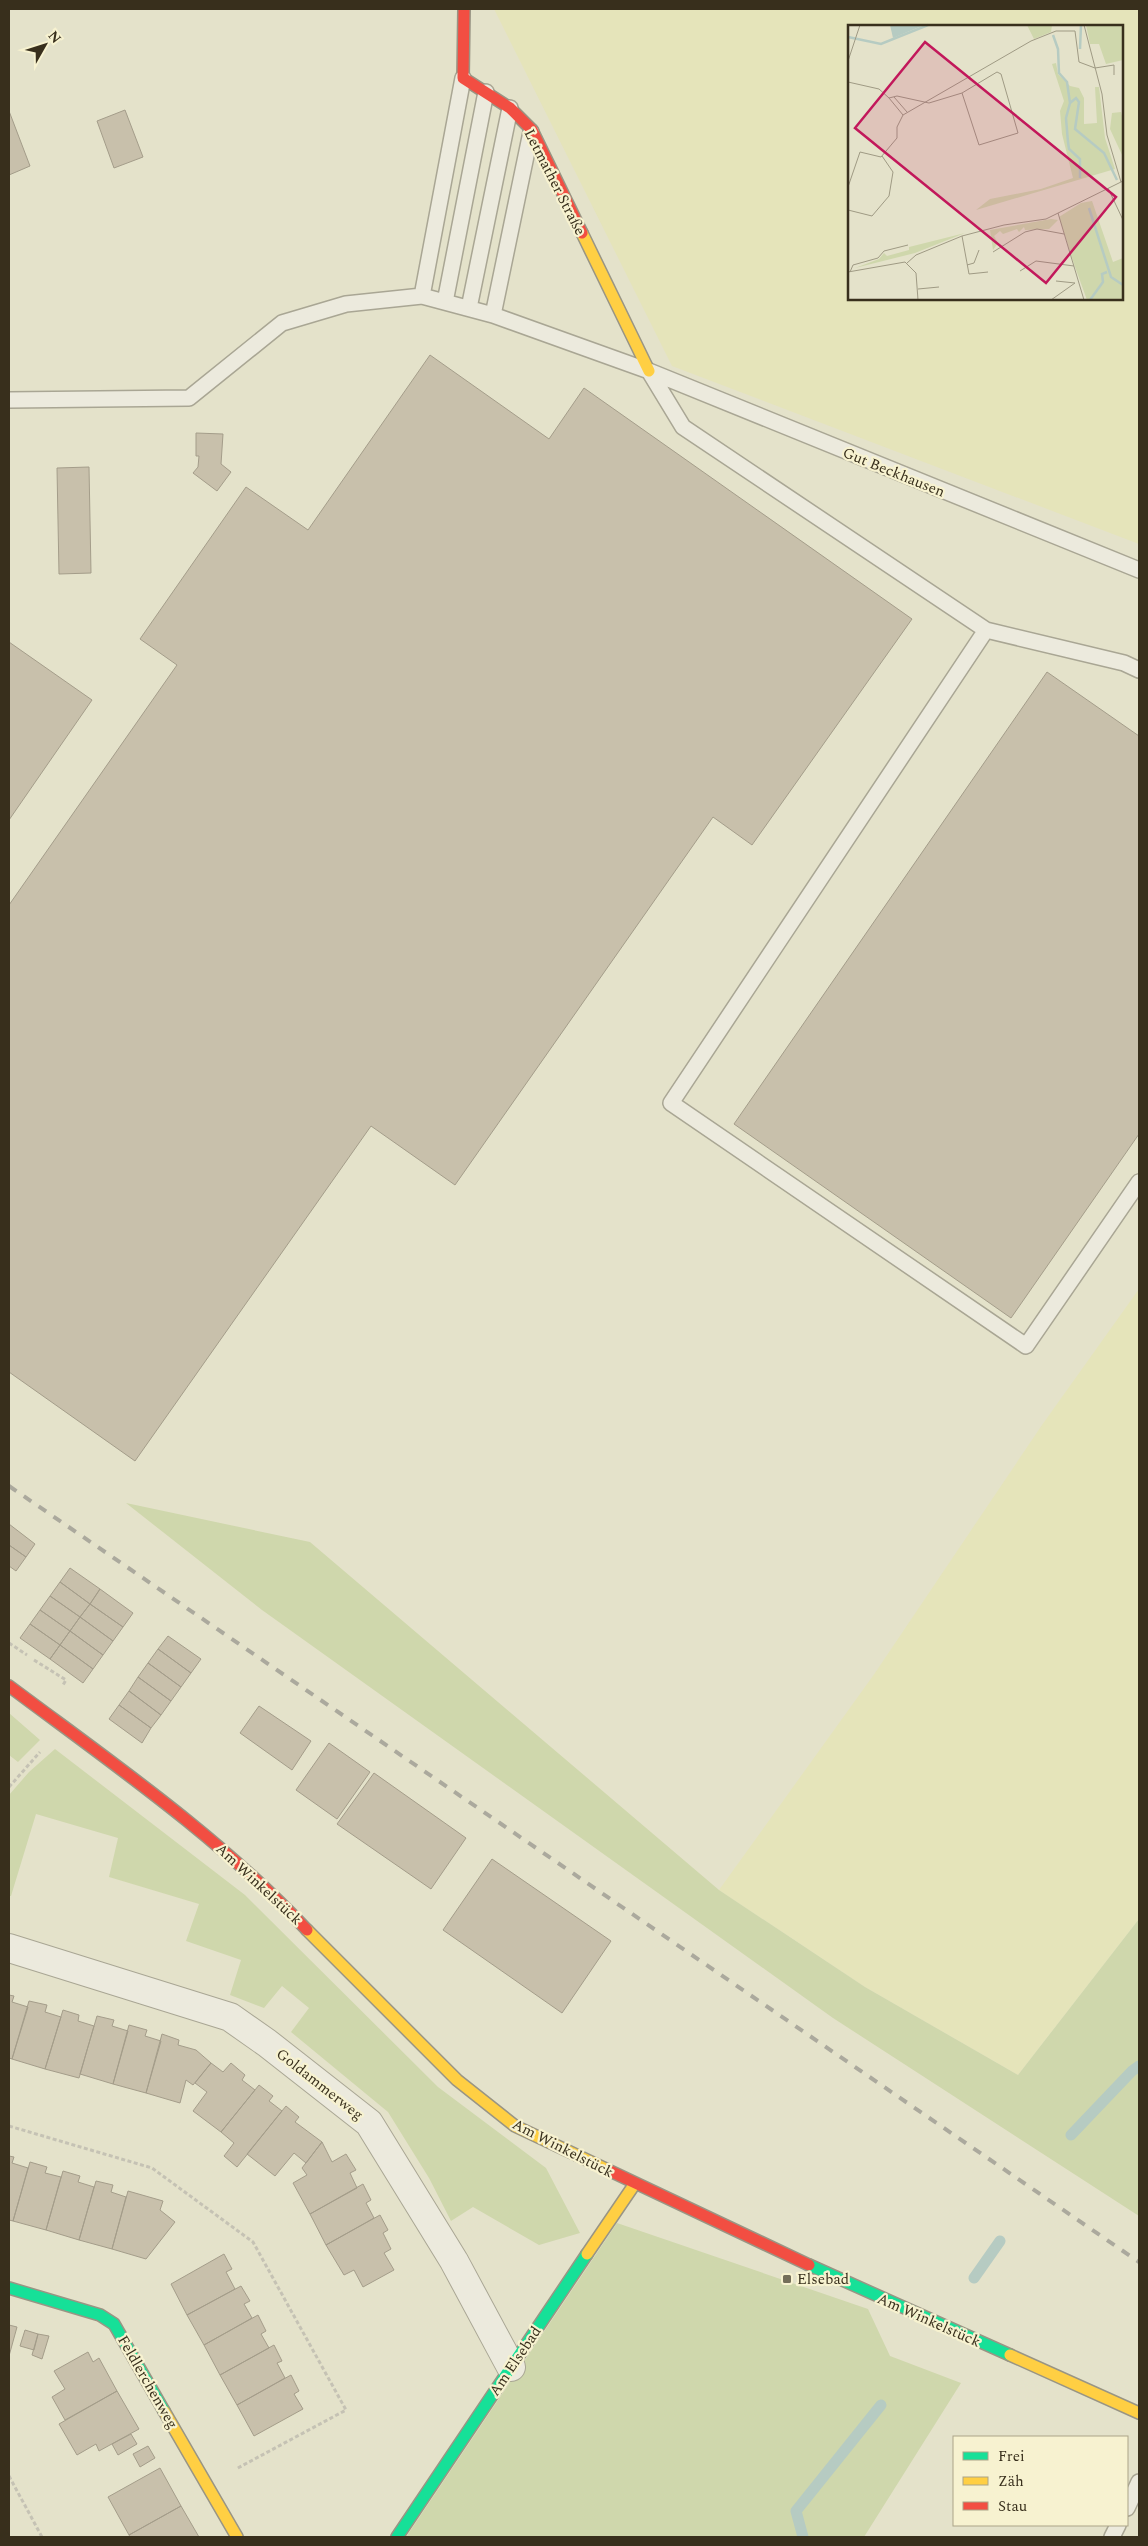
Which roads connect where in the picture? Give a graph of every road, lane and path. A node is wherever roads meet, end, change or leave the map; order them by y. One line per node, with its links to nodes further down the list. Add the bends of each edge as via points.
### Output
1 (464, 9): 2 (street)
2 (463, 78): 3 (street, Letmather Straße); 6 (lane)
3 (486, 92): 4 (street, Letmather Straße); 7 (lane)
4 (510, 108): 5 (street, Letmather Straße); 8 (lane)
5 (532, 130): 9 (lane); 10 (street, Letmather Straße)
6 (422, 296): 7 (lane, Gut Beckhausen); 11 (lane, via 346,304 282,323 189,398)
7 (444, 302): 8 (lane, Gut Beckhausen)
8 (469, 308): 9 (lane, Gut Beckhausen)
9 (493, 315): 10 (lane, Gut Beckhausen)
10 (649, 371): 12 (lane, Gut Beckhausen); 13 (lane, via 682,427)
11 (9, 400)
12 (1139, 570)
13 (986, 630): 14 (lane, via 1124,663); 15 (lane, via 671,1103 1026,1346)
14 (1139, 670)
15 (1139, 1182)
16 (9, 1686): 21 (street, Am Winkelstück, via 192,1824 273,1894 457,2080 515,2126)
17 (25, 1768): 18 (path)
18 (9, 1787)
19 (9, 1948): 23 (street, Goldammerweg, via 230,2017 369,2123 454,2261)
20 (9, 2126): 27 (path, via 152,2168 253,2242 346,2410)
21 (634, 2185): 23 (street, Am Elsebad); 24 (street, Am Winkelstück)
22 (9, 2288): 27 (street, Feldlerchenweg, via 100,2315 114,2324)
23 (511, 2367): 31 (street, Am Elsebad)
24 (1139, 2413)
25 (9, 2476): 29 (path)
26 (1139, 2482): 28 (lane)
27 (208, 2485): 30 (street, Feldlerchenweg)
28 (1128, 2506)
29 (42, 2537)
30 (237, 2537)
31 (396, 2537)

